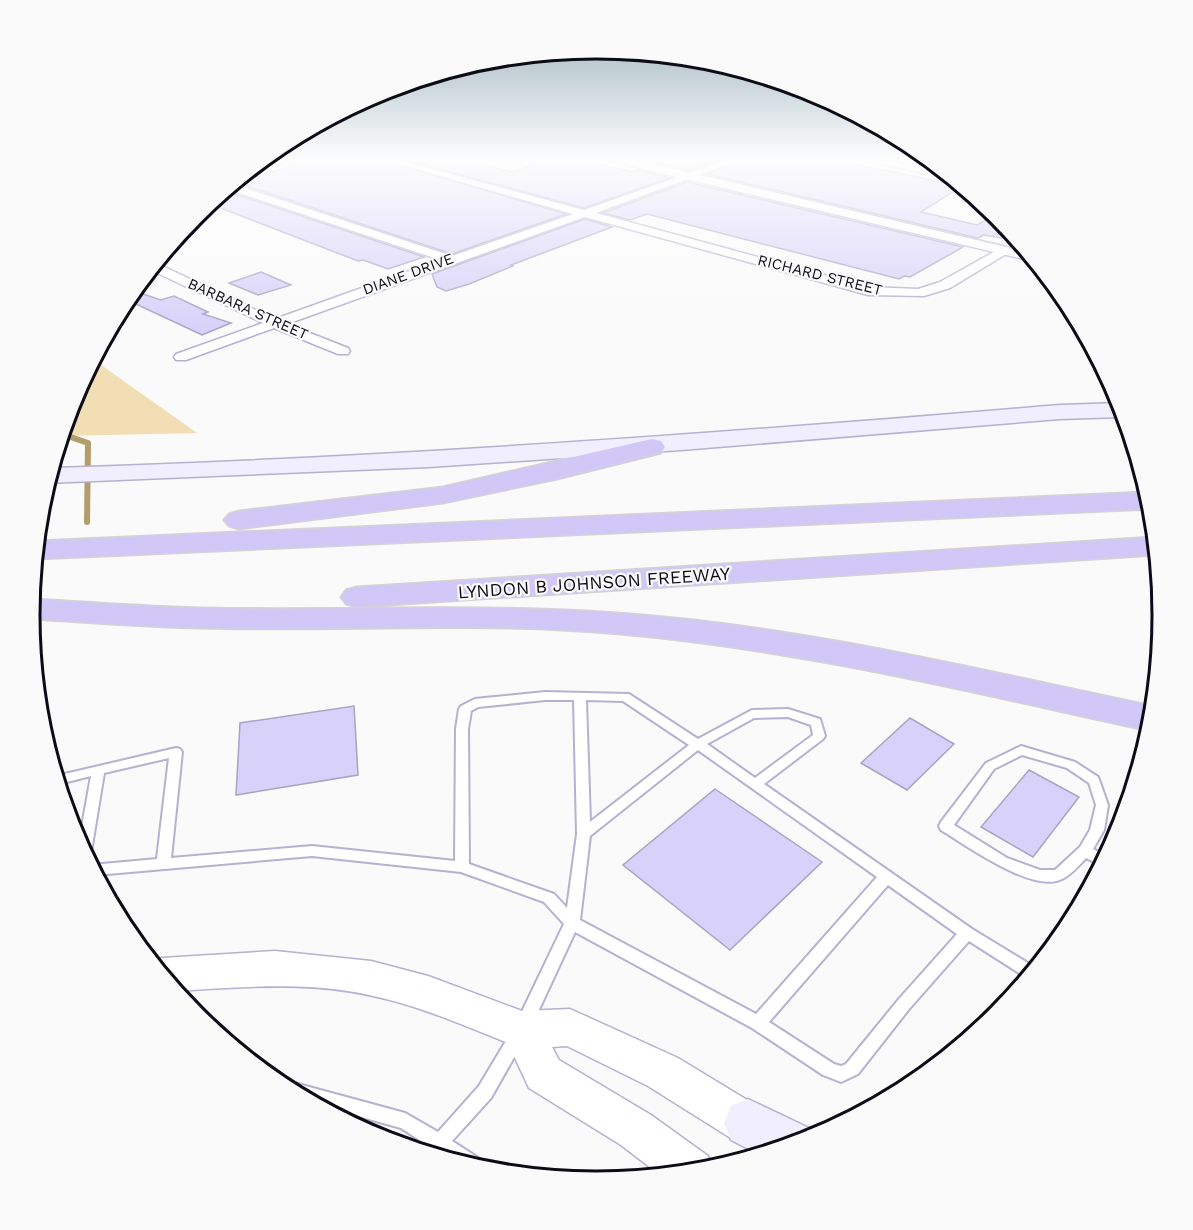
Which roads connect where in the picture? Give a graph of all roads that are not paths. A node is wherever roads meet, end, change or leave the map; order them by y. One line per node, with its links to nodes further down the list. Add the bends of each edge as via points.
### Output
1 (321, 216): 7 (street)
2 (569, 216): 7 (street, DIANE DRIVE)
3 (598, 216): 5 (street, RICHARD STREET, via 868,291 901,294 945,285)
4 (859, 216): 5 (street)
5 (1005, 251): 6 (street)
6 (1021, 255)
7 (448, 259): 9 (street, DIANE DRIVE)
8 (161, 270): 9 (street, BARBARA STREET)
9 (275, 324): 10 (street, BARBARA STREET); 11 (street, DIANE DRIVE)
10 (343, 351)
11 (181, 357)
12 (1113, 410): 13 (main road)
13 (652, 447): 14 (main road); 16 (highway, via 443,495 216,523)
14 (58, 476)
15 (1141, 500): 16 (highway)
16 (84, 546): 18 (highway)
17 (1148, 547): 19 (highway, LYNDON B JOHNSON FREEWAY, via 440,593 214,604)
18 (44, 549)
19 (40, 607)
20 (40, 608): 22 (highway, via 201,618 617,622 819,648)
21 (580, 697): 23 (lane, via 625,697); 27 (lane); 32 (lane, via 475,703 465,709)
22 (1143, 718)
23 (698, 744): 26 (lane); 26 (lane, via 752,714 788,713 816,722 819,736); 27 (lane)
24 (99, 769): 25 (lane); 28 (lane); 31 (lane, via 176,752)
25 (65, 778)
26 (756, 784): 34 (lane)
27 (584, 834): 35 (lane)
28 (87, 836)
29 (1085, 851): 29 (lane, via 1058,875 1040,876 1002,862 946,826 990,766 1021,750 1071,765 1094,780 1102,805 1097,831); 30 (lane)
30 (1097, 857)
31 (163, 865): 32 (lane, via 312,851); 33 (lane)
32 (462, 867): 35 (lane, via 549,898)
33 (102, 869)
34 (887, 876): 36 (lane); 39 (lane)
35 (572, 923): 39 (lane); 40 (lane)
36 (967, 933): 37 (lane); 39 (lane, via 852,1069 841,1074)
37 (1025, 969)
38 (172, 974): 40 (street, via 275,968 370,978 428,993)
39 (758, 1023)
40 (522, 1029): 42 (street, via 570,1027 663,1072); 44 (lane, via 489,1086); 45 (street, via 544,1074 636,1130)
41 (332, 1104): 43 (lane, via 405,1121)
42 (765, 1135)
43 (432, 1145)
44 (438, 1147)
45 (681, 1164)

